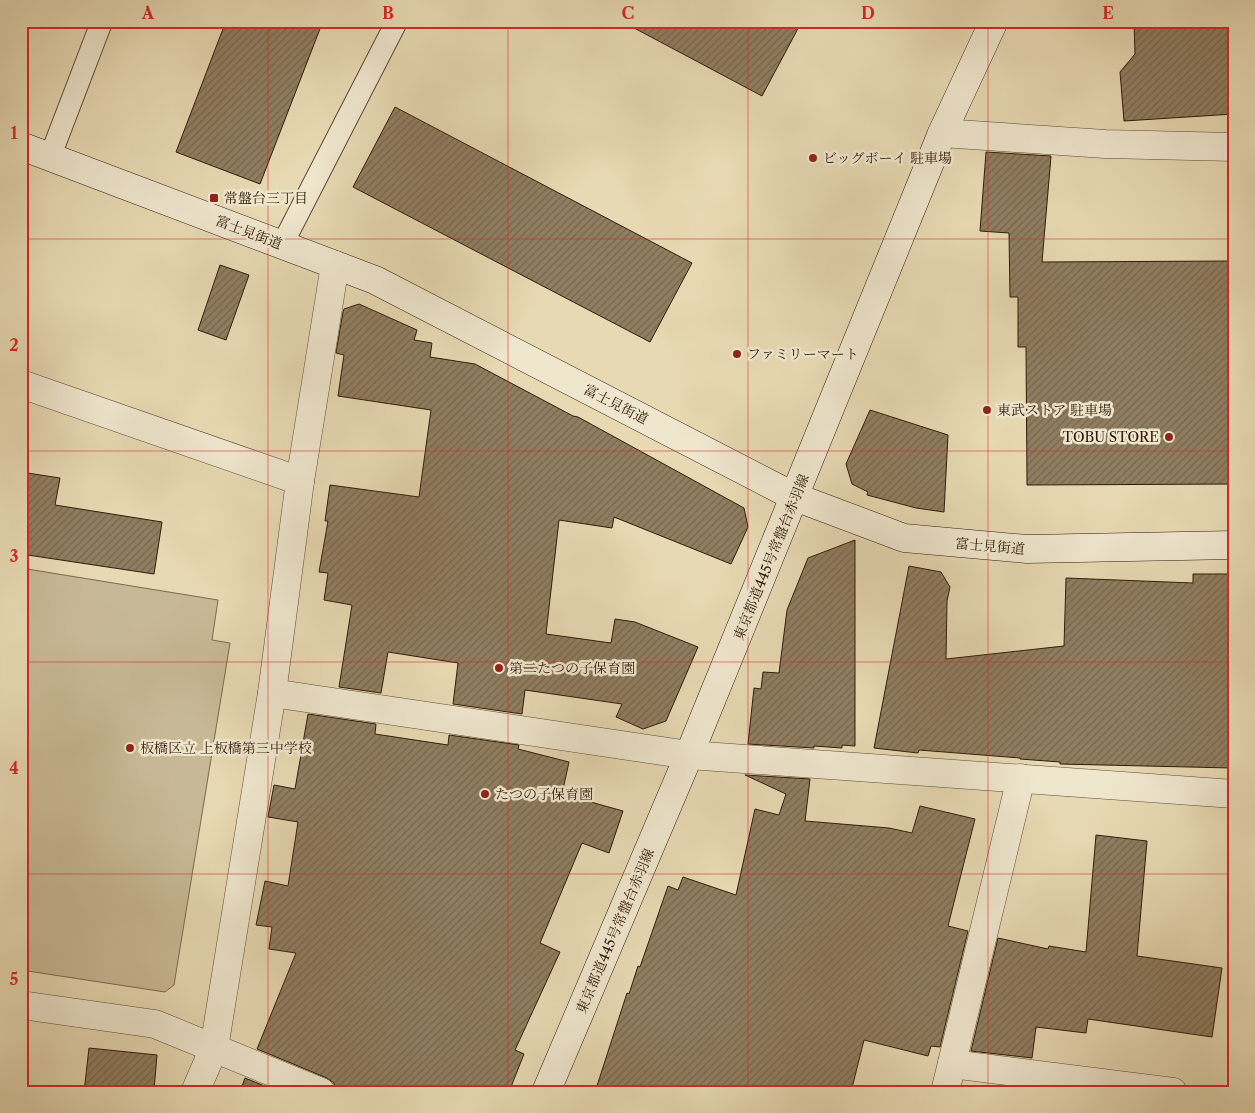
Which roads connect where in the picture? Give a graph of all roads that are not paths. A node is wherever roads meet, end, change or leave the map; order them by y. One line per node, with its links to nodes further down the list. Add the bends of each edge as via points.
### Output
1 (102, 21): 7 (lane)
2 (397, 21): 8 (lane)
3 (994, 21): 4 (street, 東京都道445号常盤台赤羽線)
4 (942, 133): 6 (street, via 1105,144); 12 (street, 東京都道445号常盤台赤羽線)
5 (21, 146): 7 (street, 富士見街道)
6 (1234, 147)
7 (50, 156): 8 (street, 富士見街道)
8 (282, 244): 9 (street, 富士見街道)
9 (335, 265): 11 (street); 12 (street, 富士見街道, via 375,280)
10 (21, 384): 11 (street)
11 (300, 481): 14 (street)
12 (795, 497): 13 (street, 富士見街道, via 904,538 1027,550); 15 (street, 東京都道445号常盤台赤羽線)
13 (1234, 545)
14 (272, 693): 15 (street); 19 (street)
15 (690, 755): 16 (street); 23 (street, 東京都道445号常盤台赤羽線)
16 (1021, 778): 17 (street); 20 (street)
17 (1234, 794)
18 (21, 1005): 19 (street, via 155,1024)
19 (214, 1048): 21 (street); 22 (street)
20 (952, 1064): 24 (street); 25 (street)
21 (195, 1092)
22 (321, 1092)
23 (546, 1092)
24 (945, 1092)
25 (1173, 1092)

